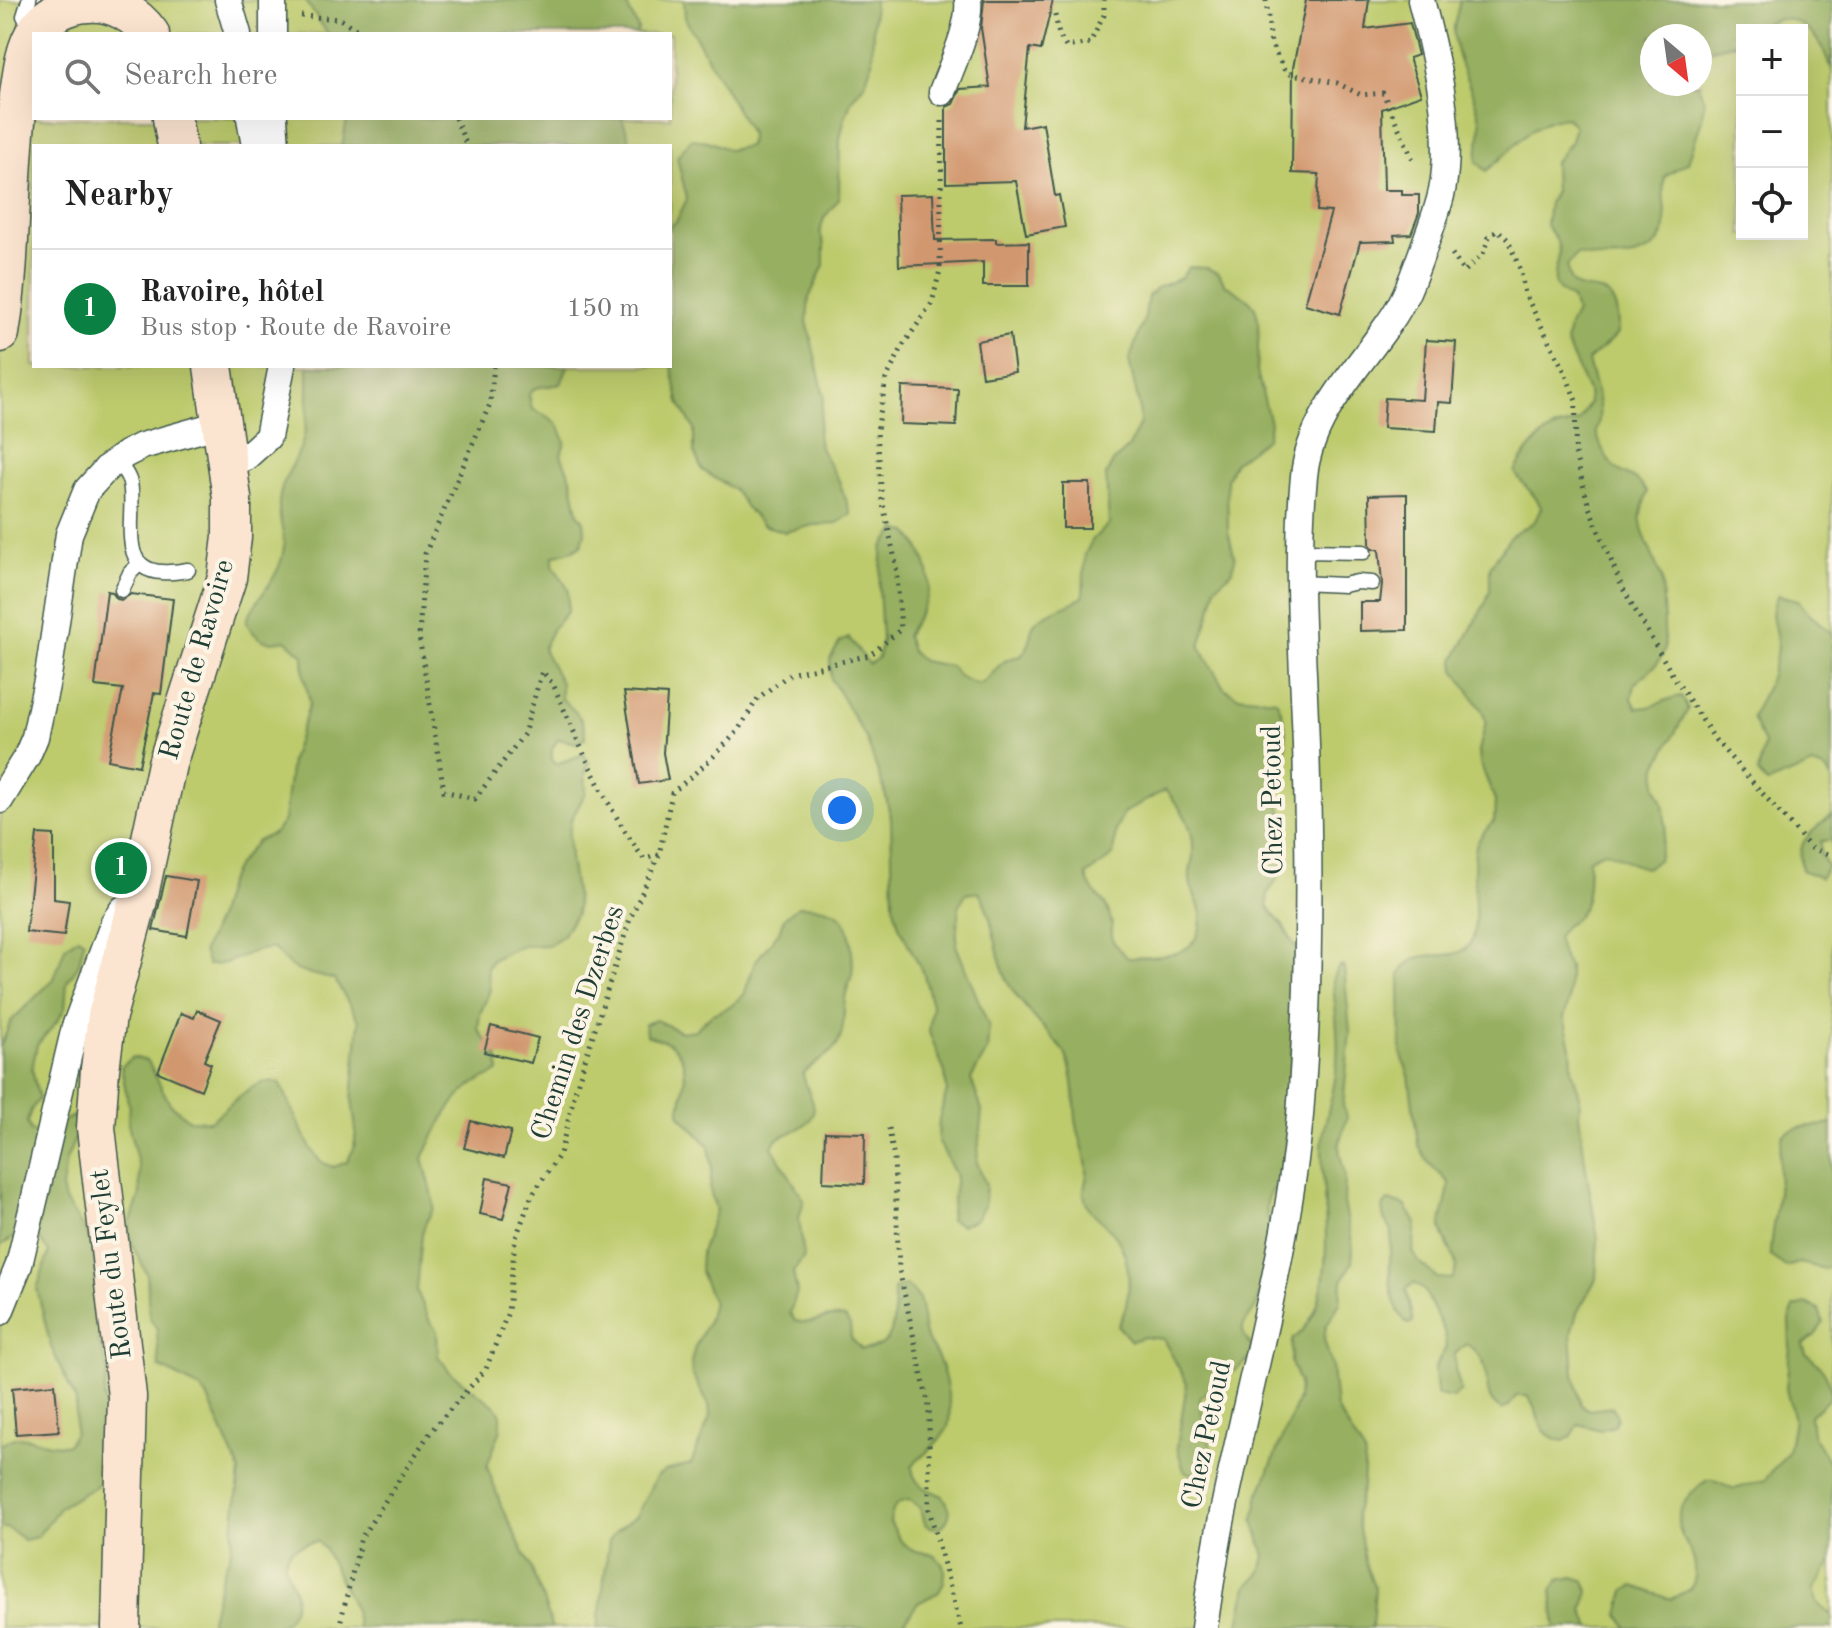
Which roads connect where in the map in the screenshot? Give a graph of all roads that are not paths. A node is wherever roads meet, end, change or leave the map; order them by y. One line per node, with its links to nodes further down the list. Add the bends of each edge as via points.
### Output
1 (228, 0): 6 (street)
2 (968, 0): 7 (street)
3 (1421, 0): 20 (street, Chez Petoud, via 1441,86 1443,183 1406,295 1347,379 1314,438 1304,474)
4 (32, 16): 5 (street, via 105,3 128,12); 14 (street, via 13,72 16,116)
5 (148, 32)
6 (237, 32)
7 (942, 92)
8 (172, 120): 11 (street)
9 (250, 120): 12 (street)
10 (274, 120): 13 (street)
11 (177, 144)
12 (255, 144)
13 (276, 144)
14 (0, 333)
15 (213, 368): 17 (street, Route de Ravoire)
16 (282, 368): 19 (street, via 268,437 246,457)
17 (220, 424): 18 (street, via 142,446); 19 (street, Route de Ravoire)
18 (117, 461): 22 (lane, via 130,483 131,543); 27 (street, via 87,490 69,534 35,737)
19 (228, 464): 28 (street, Route de Ravoire, via 232,537 227,578 167,764)
20 (1300, 551): 21 (lane); 24 (street, Chez Petoud)
21 (1364, 552)
22 (140, 563): 23 (lane, via 161,572); 26 (lane)
23 (188, 570)
24 (1299, 583): 25 (lane); 31 (street, Chez Petoud, via 1307,791 1300,1114 1284,1237 1224,1509)
25 (1372, 583)
26 (122, 590)
27 (0, 800)
28 (137, 904): 29 (street, via 123,909 114,922 75,1027 19,1265); 30 (street, Route du Feylet, via 102,1044 96,1128 127,1396)
29 (0, 1312)
30 (121, 1628)
31 (1204, 1628)

